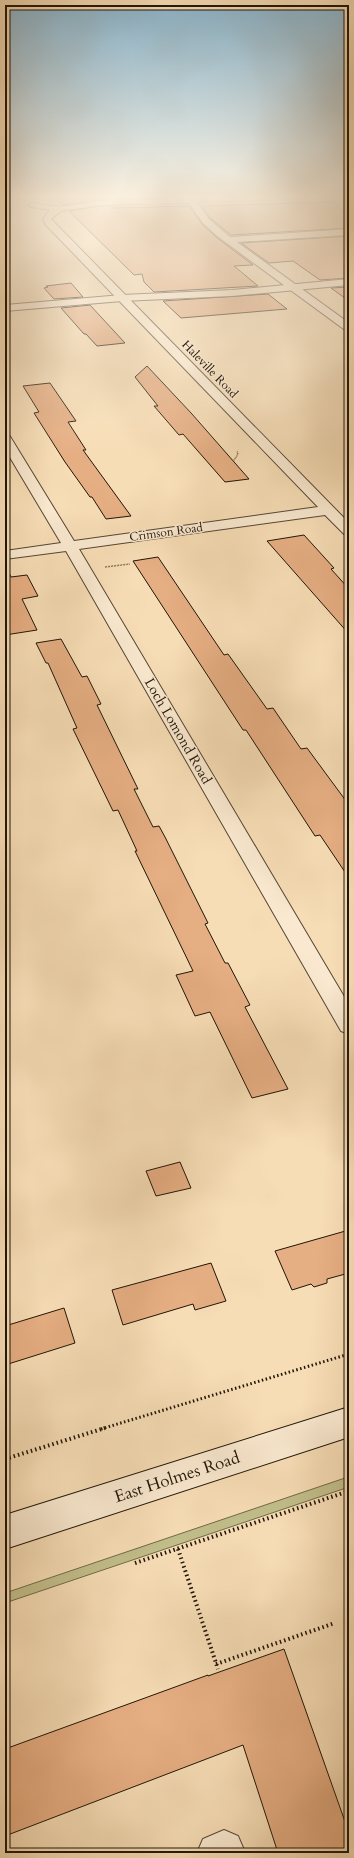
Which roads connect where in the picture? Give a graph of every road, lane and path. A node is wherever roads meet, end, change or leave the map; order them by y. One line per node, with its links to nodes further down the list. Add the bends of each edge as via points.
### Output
1 (108, 284): 5 (street, Haleville Road)
2 (289, 284): 4 (street)
3 (330, 284): 4 (street)
4 (294, 287): 5 (street); 7 (street)
5 (122, 298): 6 (street); 11 (street, Haleville Road)
6 (5, 308)
7 (349, 328)
8 (5, 438): 13 (street, Loch Lomond Road)
9 (237, 451): 10 (path)
10 (234, 460)
11 (328, 510): 12 (street, Haleville Road); 13 (street, Crimson Road)
12 (349, 531)
13 (70, 546): 14 (street, Crimson Road); 15 (street, Loch Lomond Road)
14 (5, 555)
15 (349, 1025)
16 (349, 1354): 18 (path, via 127,1420)
17 (349, 1422): 20 (street, East Holmes Road)
18 (5, 1460)
19 (349, 1490): 21 (path)
20 (5, 1532)
21 (178, 1549): 22 (path); 24 (path)
22 (135, 1563)
23 (335, 1623): 24 (path)
24 (216, 1664): 25 (path)
25 (218, 1669)

